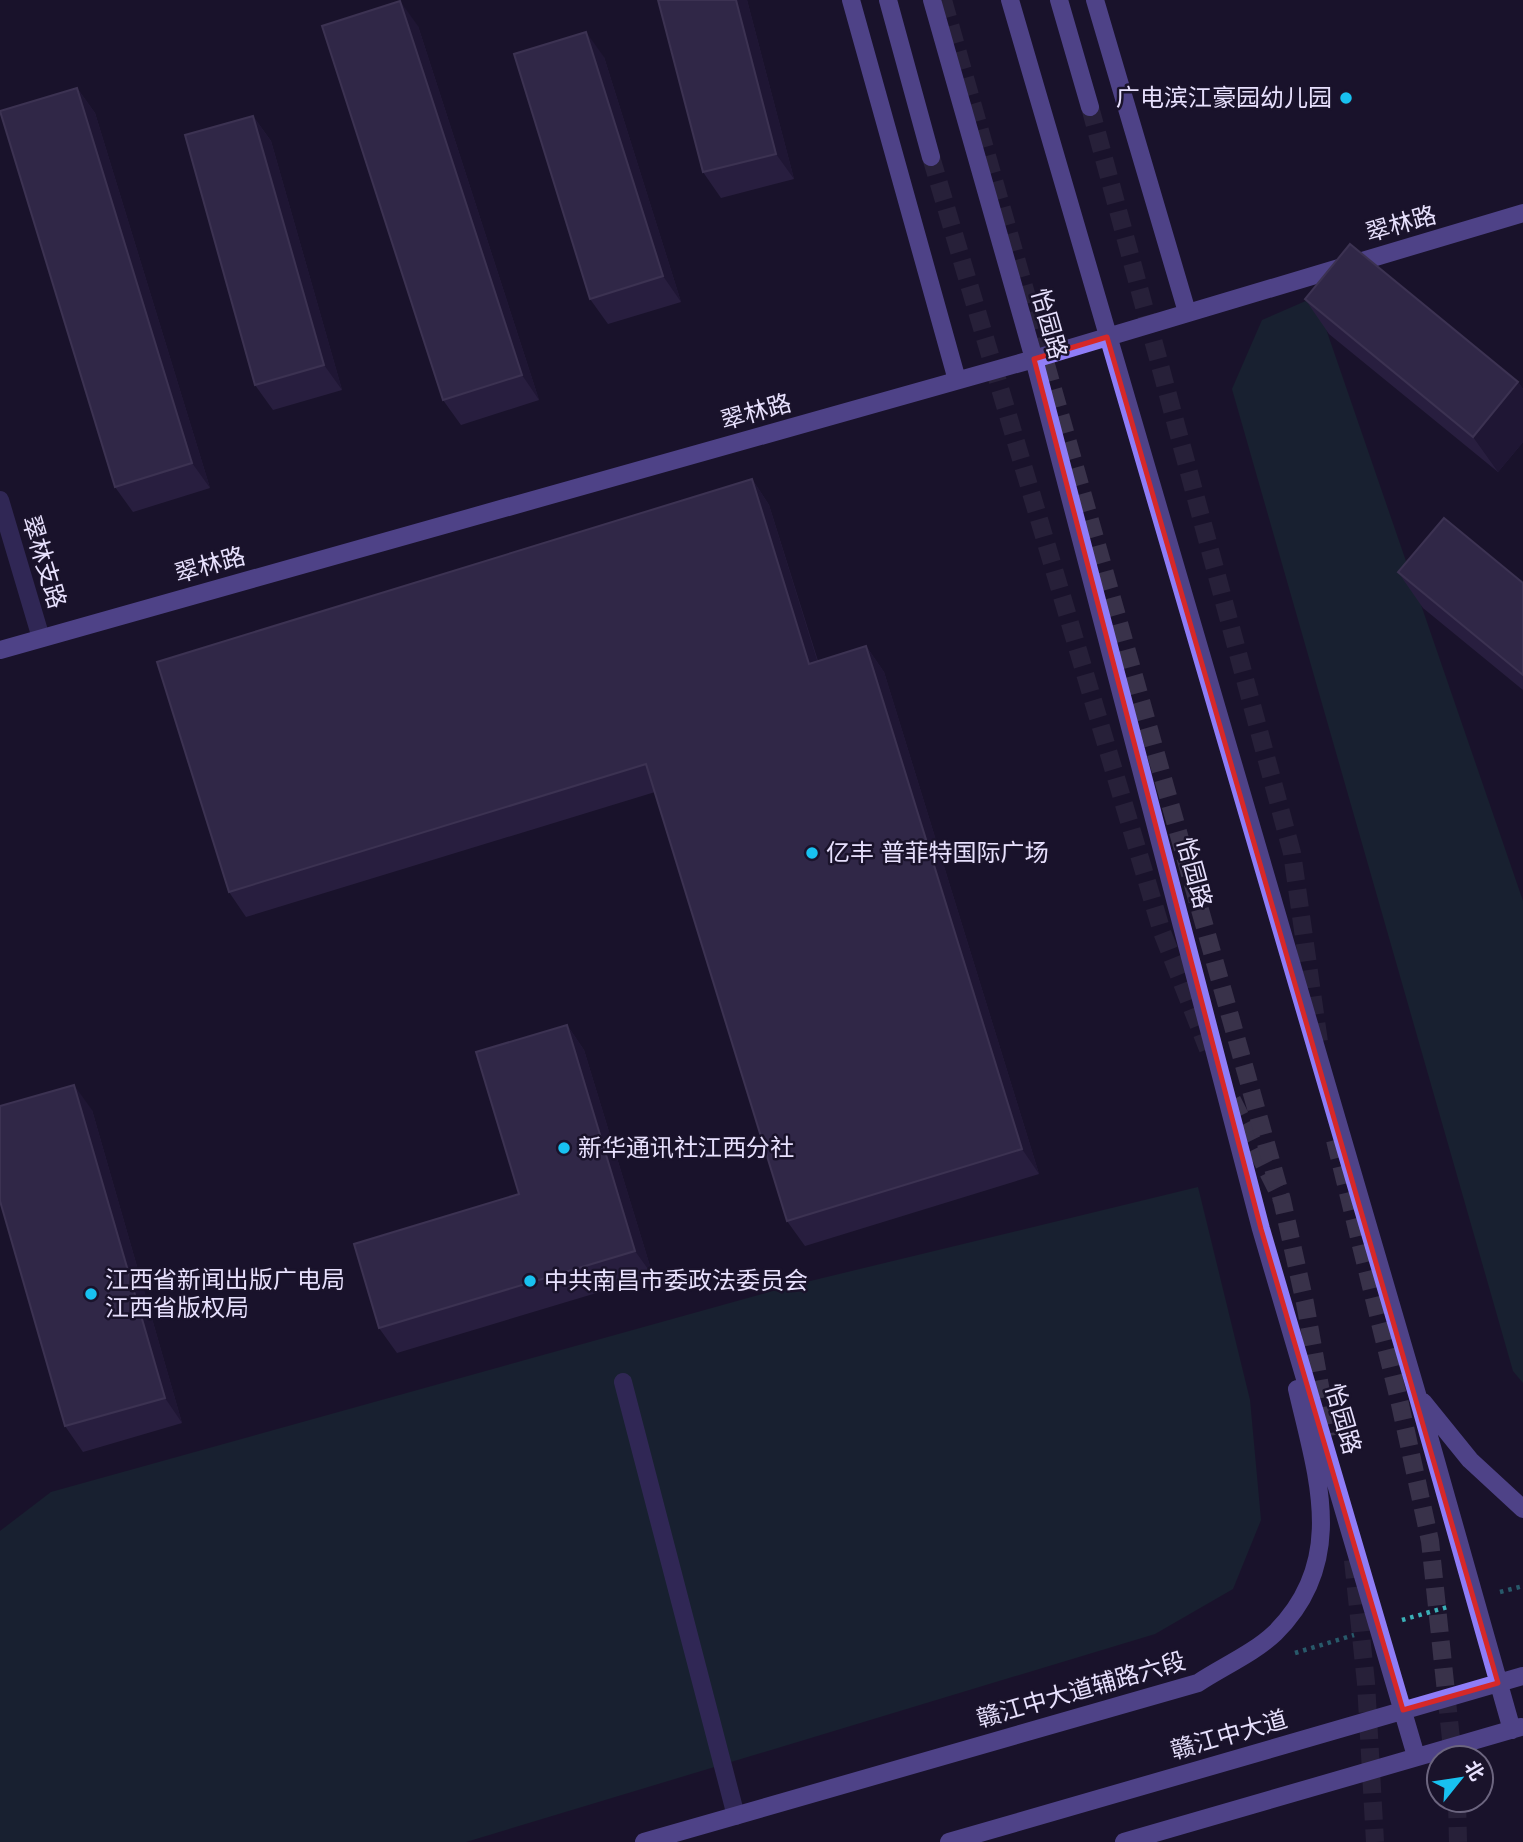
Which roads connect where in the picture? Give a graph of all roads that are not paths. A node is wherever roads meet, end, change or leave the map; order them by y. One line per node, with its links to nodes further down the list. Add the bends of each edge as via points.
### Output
1 (851, 0): 13 (main road)
2 (888, 0): 8 (main road)
3 (932, 0): 12 (main road, 怡园路)
4 (1010, 0): 11 (main road)
5 (1059, 0): 7 (main road)
6 (1096, 0): 10 (main road)
7 (1090, 107)
8 (932, 157)
9 (1523, 214): 10 (main road, 翠林路)
10 (1187, 312): 11 (main road, 翠林路)
11 (1107, 337): 12 (main road, 翠林路); 19 (main road)
12 (1034, 359): 13 (main road, 翠林路); 17 (main road, 怡园路)
13 (957, 380): 15 (main road, 翠林路)
14 (0, 500): 15 (street, 翠林支路)
15 (41, 638): 16 (main road, 翠林路)
16 (0, 650)
17 (1261, 1229): 23 (main road, 怡园路); 26 (main road, 赣江中大道辅路六段, via 1320,1492 1321,1551 1297,1608 1273,1635 1198,1683)
18 (623, 1382): 26 (street)
19 (1417, 1394): 20 (main road, via 1470,1460); 22 (main road)
20 (1523, 1509)
21 (1523, 1676): 22 (main road, 赣江中大道)
22 (1499, 1683): 23 (main road, 赣江中大道); 24 (main road)
23 (1403, 1710): 25 (main road, 怡园路); 28 (main road, 赣江中大道)
24 (1517, 1728): 25 (main road)
25 (1416, 1756): 29 (main road)
26 (736, 1816): 27 (main road, 赣江中大道辅路六段)
27 (645, 1842)
28 (949, 1842)
29 (1124, 1842)

